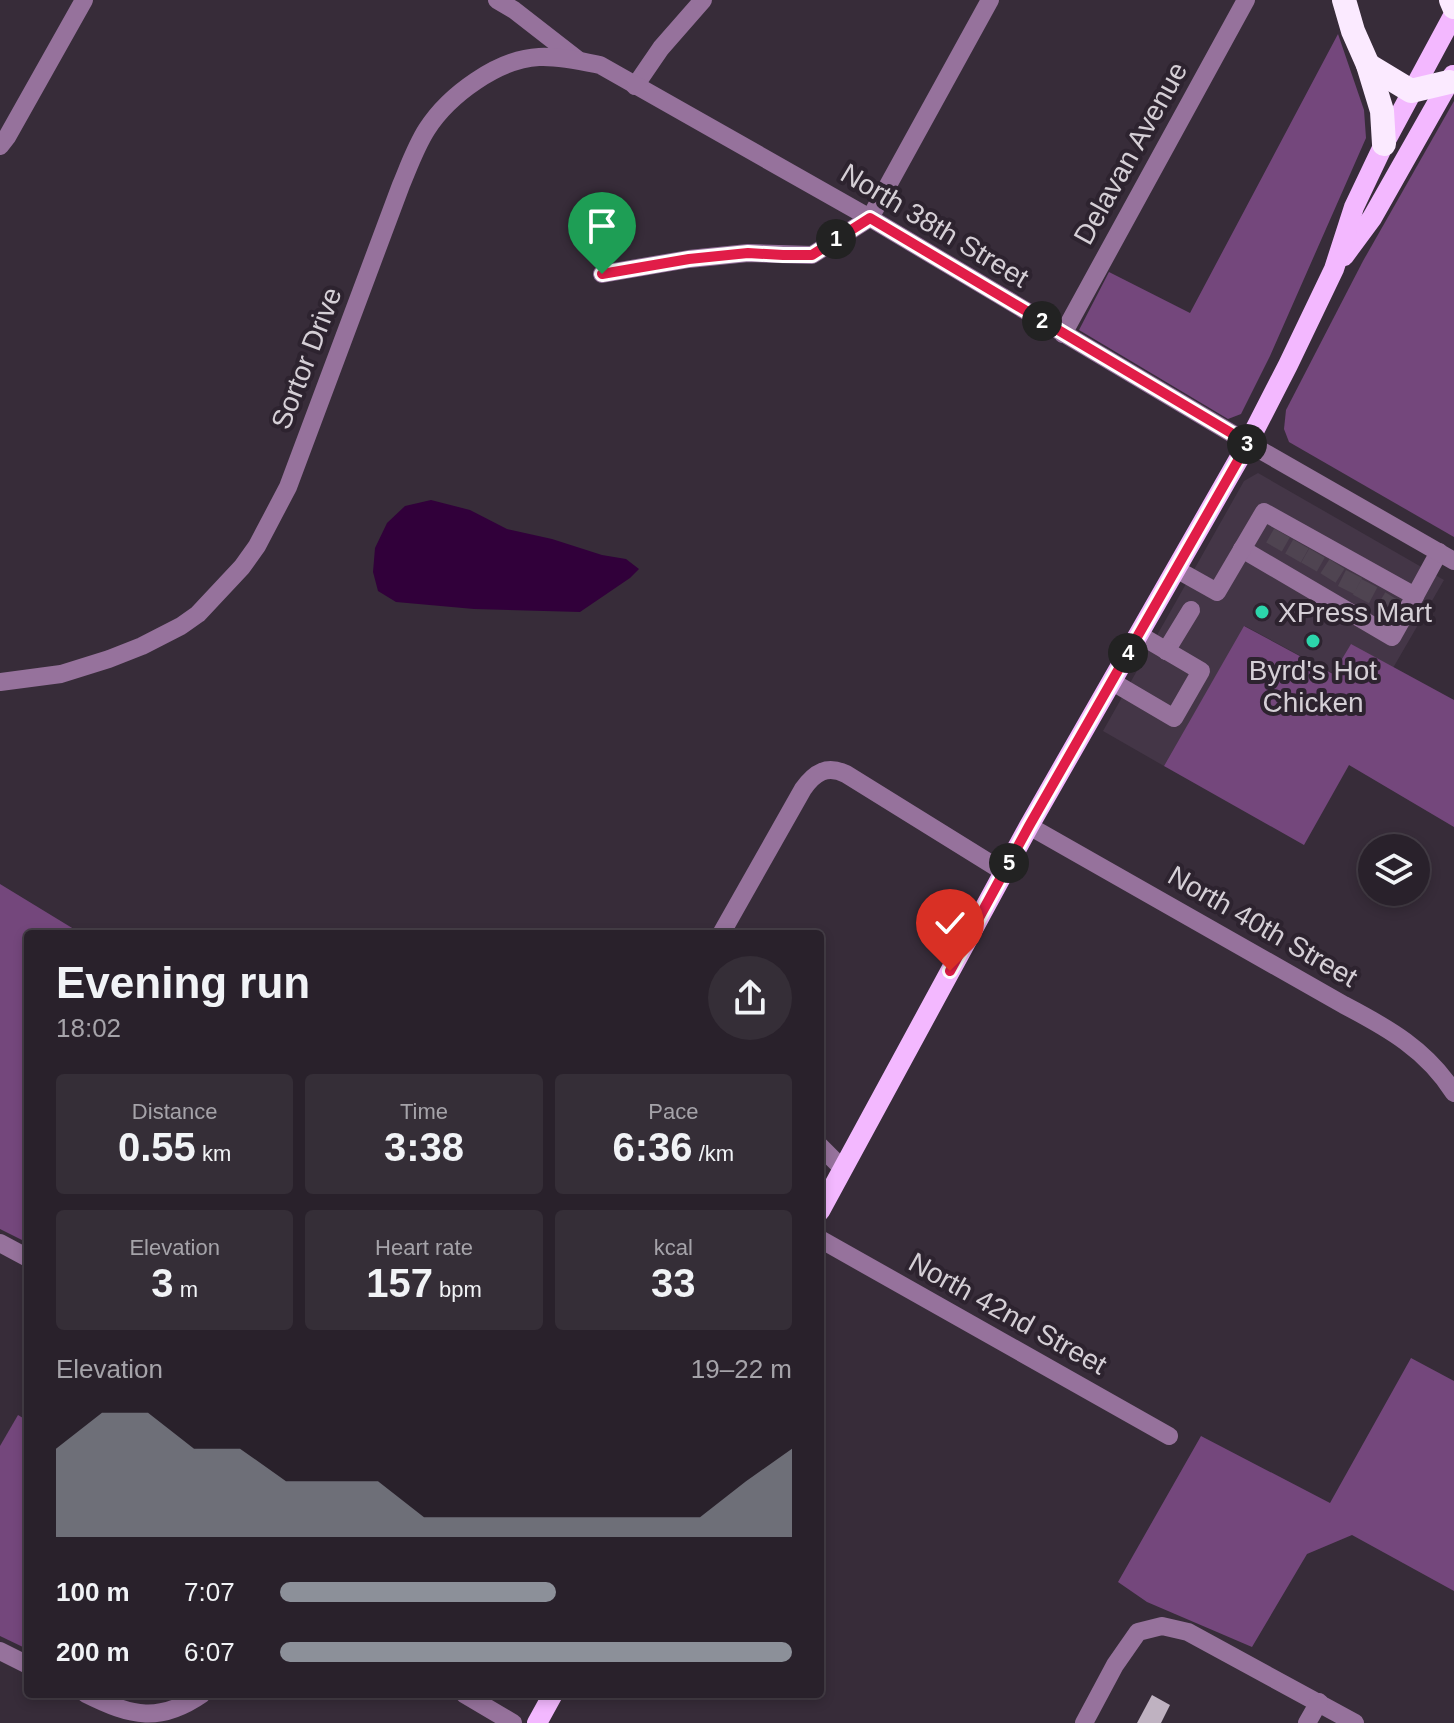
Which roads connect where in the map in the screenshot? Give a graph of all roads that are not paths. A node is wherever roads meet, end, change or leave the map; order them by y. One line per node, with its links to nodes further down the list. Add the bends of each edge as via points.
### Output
1 (84, 0): 16 (street)
2 (497, 0): 10 (street)
3 (703, 0): 13 (street)
4 (990, 0): 17 (street)
5 (1246, 0): 20 (street, Delavan Avenue)
6 (1344, 0): 11 (highway)
7 (1451, 0): 8 (highway)
8 (1454, 7)
9 (1454, 14): 14 (main road)
10 (579, 60): 13 (street, Sortor Drive, via 600,65); 34 (street, Sortor Drive, via 517,61 466,89 428,128 401,185 288,487 257,546 220,592 181,626 142,646 61,674)
11 (1368, 65): 14 (highway); 15 (highway, via 1382,111)
12 (1452, 78): 14 (highway); 18 (main road, via 1372,218)
13 (635, 86): 17 (street, North 38th Street)
14 (1411, 91): 15 (main road)
15 (1384, 144): 18 (main road, via 1354,207)
16 (0, 146)
17 (870, 218): 19 (street, via 812,255 748,253); 20 (street, North 38th Street)
18 (1334, 269): 21 (main road)
19 (602, 274)
20 (1063, 334): 21 (street, North 38th Street)
21 (1248, 443): 24 (street, North 38th Street); 26 (main road)
22 (1277, 542): 23 (street); 23 (street, via 1264,512); 25 (street); 25 (street)
23 (1242, 549): 26 (street, via 1217,592)
24 (1447, 556): 29 (street)
25 (1304, 557): 27 (street); 27 (street)
26 (1176, 569): 31 (main road)
27 (1331, 573): 28 (street); 28 (street)
28 (1357, 588): 29 (street); 29 (street)
29 (1393, 604)
30 (1191, 610): 32 (street)
31 (1138, 634): 32 (street); 33 (main road)
32 (1166, 651): 33 (street, via 1201,671 1174,718)
33 (1111, 681): 35 (main road)
34 (0, 682)
35 (1029, 826): 36 (main road); 38 (street, North 40th Street, via 1388,1028 1417,1049)
36 (1004, 872): 37 (street, via 846,774 821,771 803,789); 40 (main road)
37 (723, 930)
38 (1454, 1093)
39 (824, 1150): 40 (street)
40 (843, 1169): 41 (main road)
41 (824, 1204)
42 (824, 1241): 45 (street, North 42nd Street)
43 (0, 1243): 44 (street)
44 (24, 1256)
45 (1169, 1436)
46 (0, 1651): 47 (street)
47 (24, 1663)
48 (94, 1698): 49 (street, via 139,1721 167,1721)
49 (199, 1698)
50 (471, 1698): 53 (street)
51 (551, 1698): 54 (main road)
52 (1319, 1702): 55 (street, via 1188,1632 1162,1626 1138,1632); 56 (street); 57 (street)
53 (513, 1723)
54 (537, 1723)
55 (1084, 1723)
56 (1307, 1723)
57 (1355, 1723)

